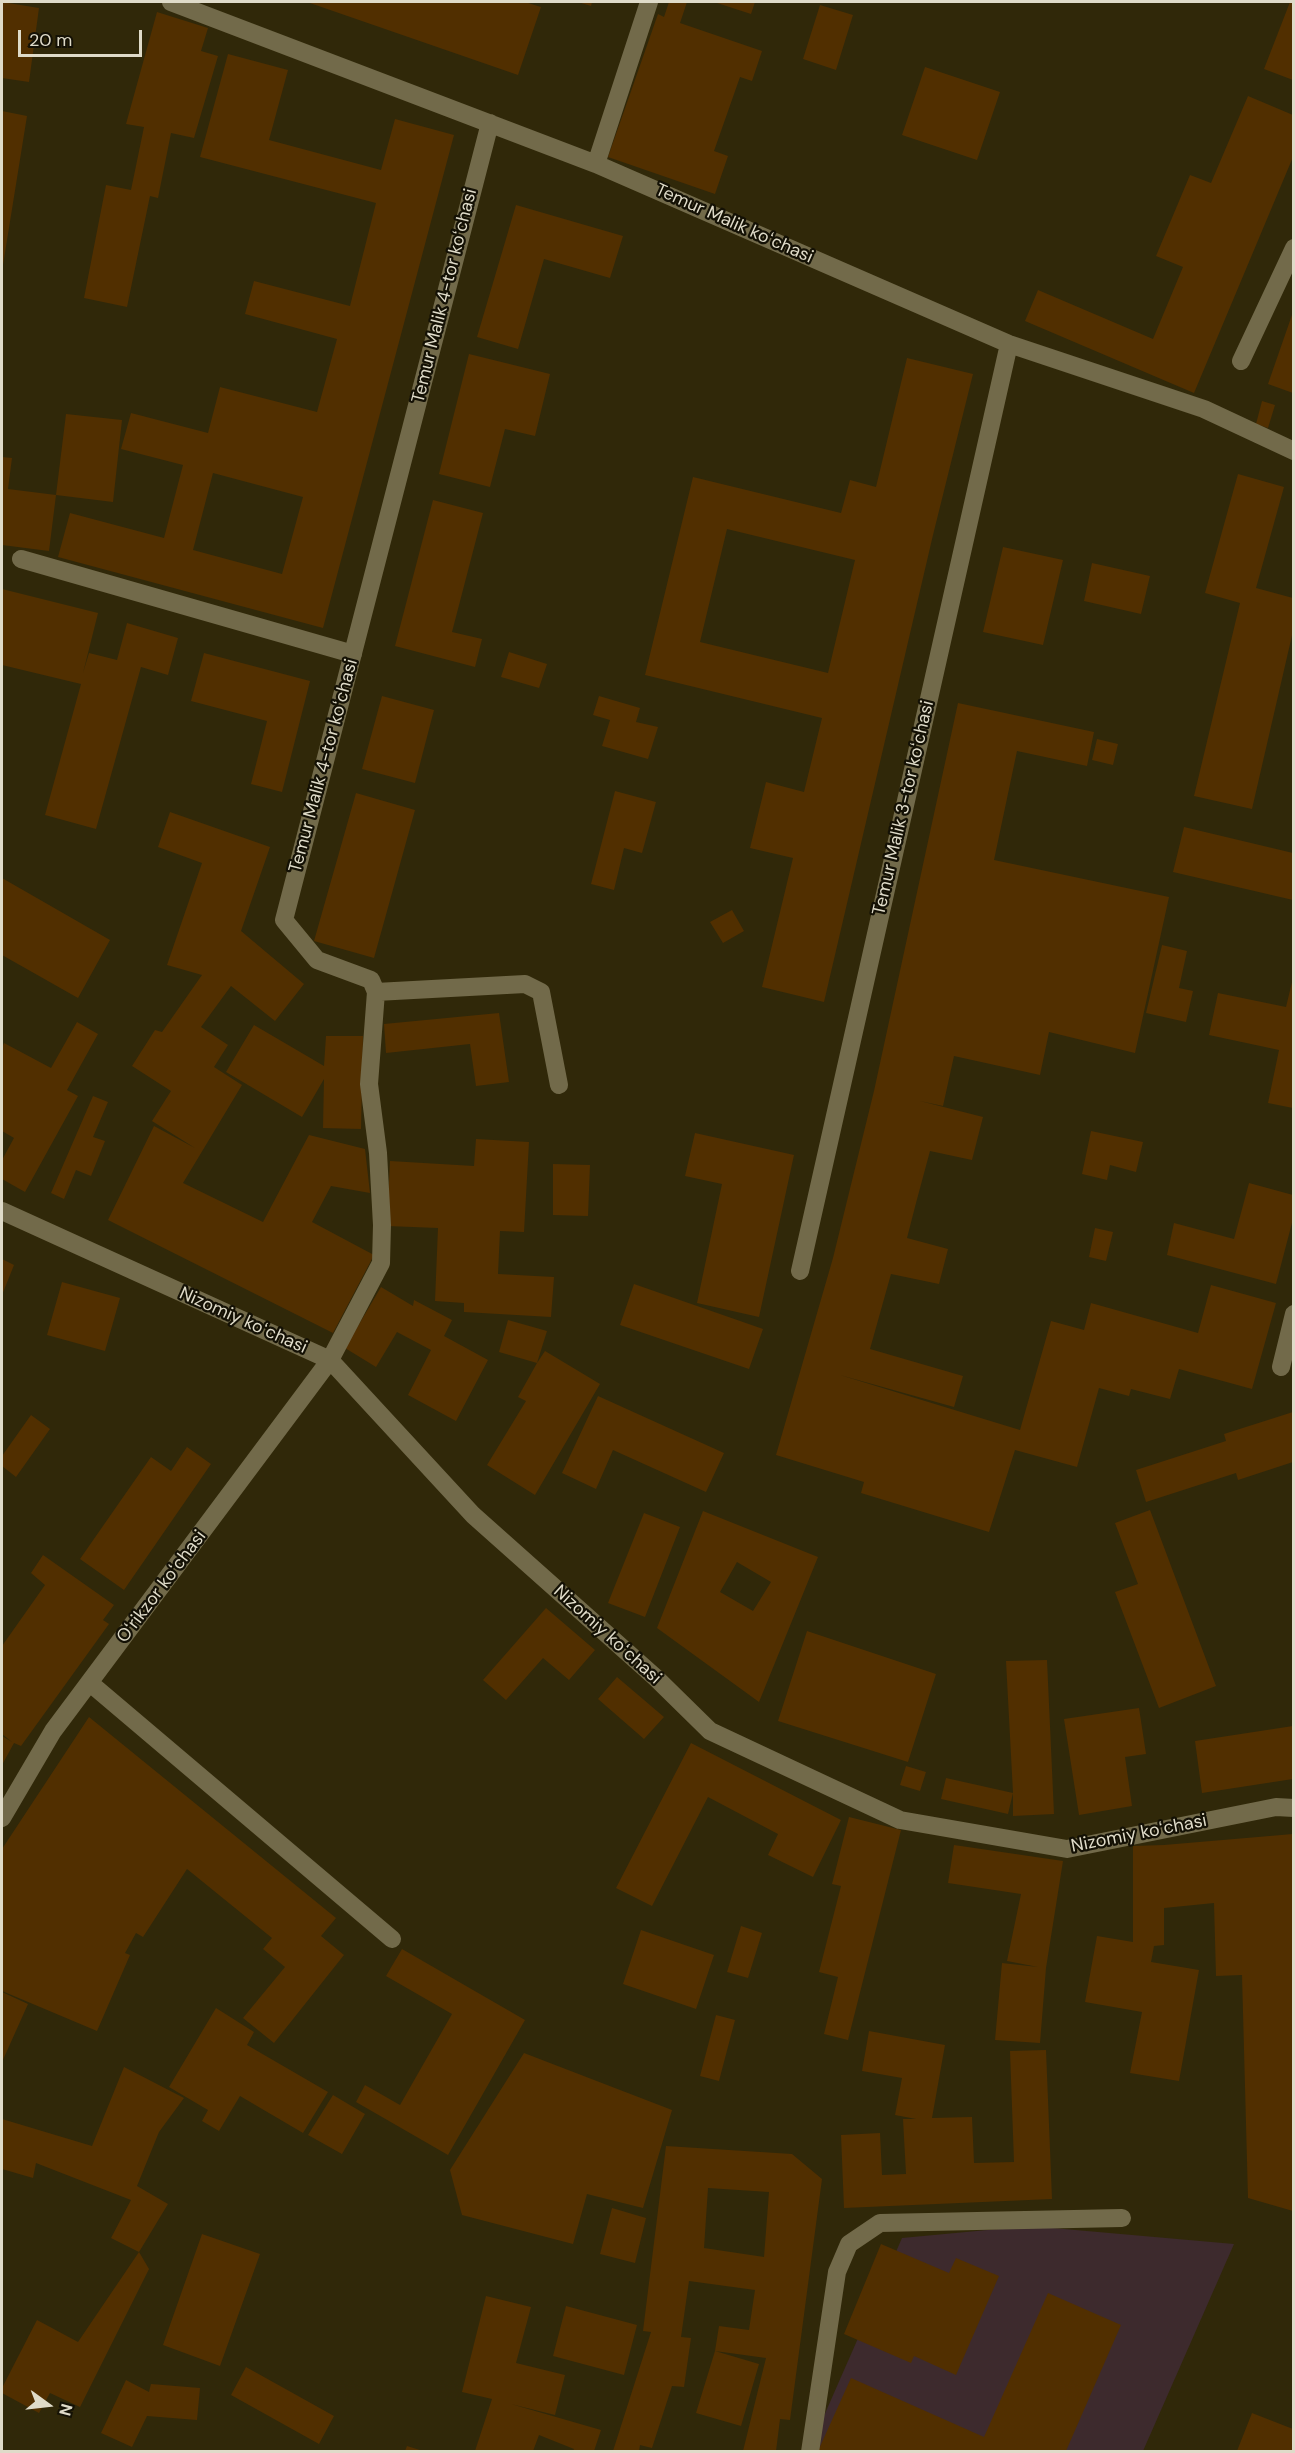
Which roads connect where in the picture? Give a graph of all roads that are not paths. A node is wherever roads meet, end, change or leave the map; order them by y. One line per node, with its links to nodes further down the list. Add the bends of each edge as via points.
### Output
1 (171, 2): 3 (street, Temur Malik koʻchasi)
2 (650, 2): 4 (street)
3 (490, 123): 4 (street, Temur Malik koʻchasi); 10 (street, Temur Malik 4-tor koʻchasi)
4 (596, 164): 6 (street, Temur Malik koʻchasi)
5 (1293, 248): 7 (street)
6 (1009, 344): 8 (street, Temur Malik koʻchasi, via 1204,409); 14 (street, Temur Malik 3-tor koʻchasi)
7 (1241, 361)
8 (1293, 451)
9 (21, 560): 10 (street)
10 (353, 654): 11 (street, Temur Malik 4-tor koʻchasi, via 284,920 317,960 371,980)
11 (376, 992): 12 (street, via 525,984 542,993); 16 (street, via 369,1084 378,1154 381,1263)
12 (559, 1085)
13 (2, 1211): 16 (street, Nizomiy koʻchasi)
14 (800, 1271)
15 (1293, 1314): 17 (street)
16 (330, 1360): 18 (street, Oʻrikzor koʻchasi); 19 (street, Nizomiy koʻchasi, via 473,1515 710,1731 889,1815 1067,1849 1276,1807)
17 (1281, 1367)
18 (90, 1683): 20 (street, Oʻrikzor koʻchasi, via 53,1731); 21 (street)
19 (1293, 1808)
20 (2, 1818)
21 (392, 1939)
22 (1122, 2218): 23 (street, via 880,2223 849,2244 837,2272)
23 (810, 2451)

